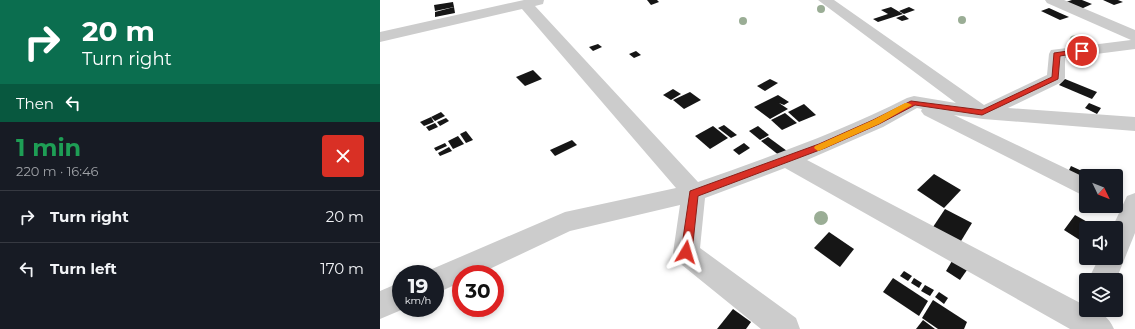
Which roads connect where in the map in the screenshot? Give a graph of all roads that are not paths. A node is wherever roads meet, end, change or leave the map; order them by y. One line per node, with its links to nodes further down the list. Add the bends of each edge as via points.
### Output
1 (825, 0): 8 (street)
2 (1052, 0): 4 (street)
3 (533, 2): 5 (street); 12 (street)
4 (1135, 36)
5 (380, 37)
6 (1135, 44): 8 (street, via 1057,54 1056,78)
7 (914, 102): 8 (street); 10 (street, via 876,122); 11 (street)
8 (982, 112): 9 (street)
9 (1135, 124)
10 (787, 159): 12 (street); 18 (street)
11 (1079, 184)
12 (694, 193): 15 (street, via 565,222); 19 (street, via 686,252)
13 (1130, 207): 14 (street)
14 (1123, 228)
15 (444, 277)
16 (392, 300): 17 (street)
17 (380, 305)
18 (1088, 322)
19 (786, 329)

